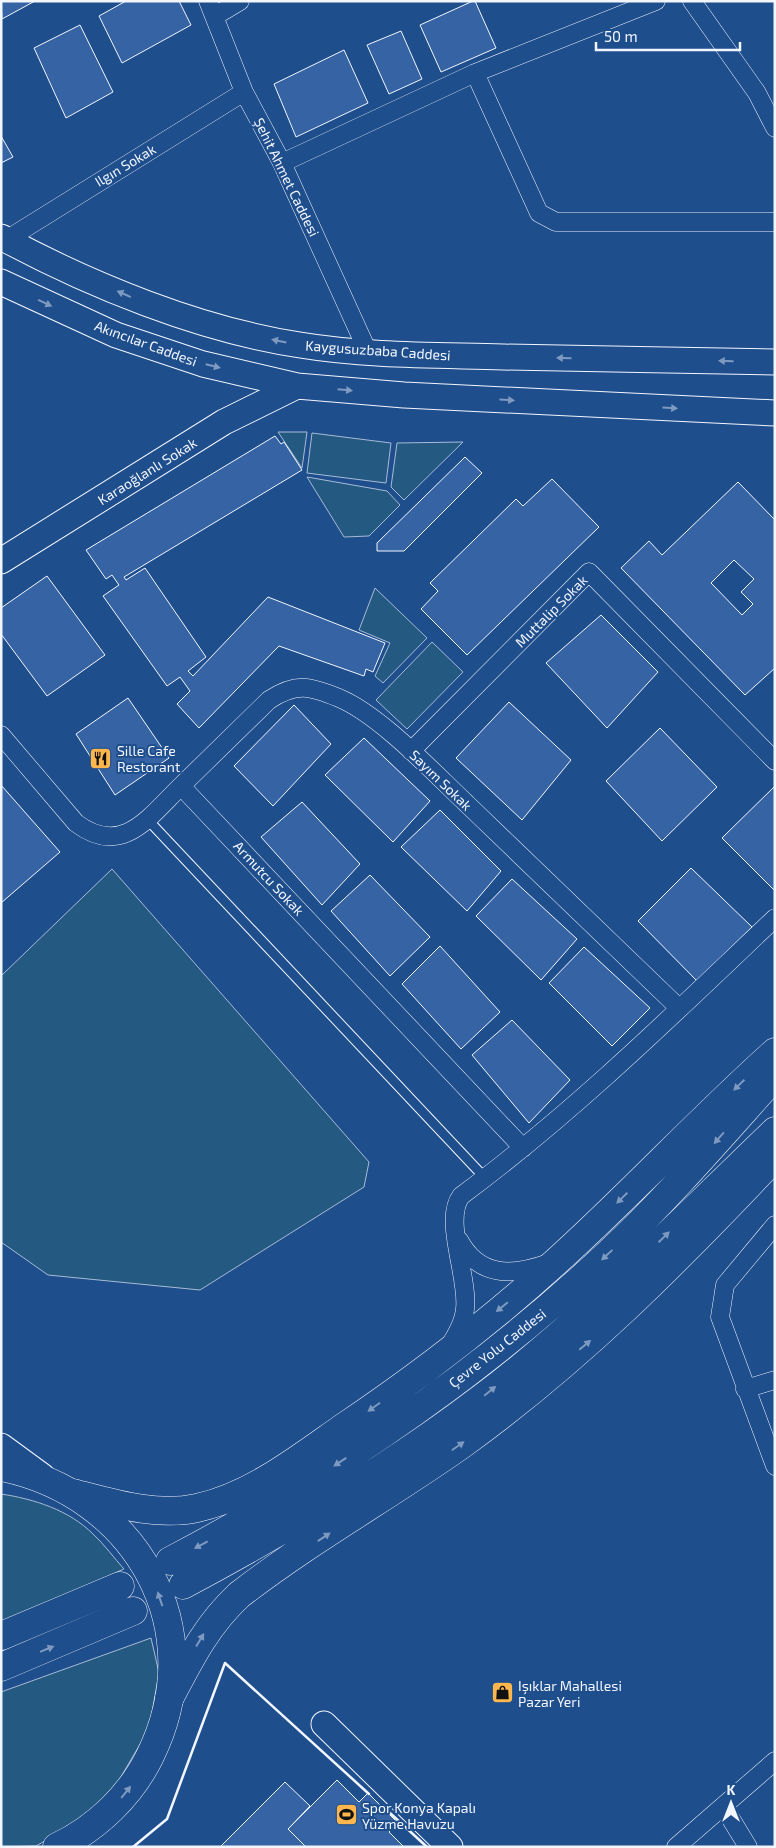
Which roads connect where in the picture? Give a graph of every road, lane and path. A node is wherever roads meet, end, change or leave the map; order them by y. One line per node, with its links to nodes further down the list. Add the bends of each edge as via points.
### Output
1 (240, 1): 4 (street)
2 (656, 1): 5 (street)
3 (692, 1): 7 (street, via 757,93)
4 (211, 9): 6 (street, Şehit Ahmet Caddesi)
5 (475, 73): 8 (street); 9 (street, via 539,213 556,222)
6 (244, 92): 8 (street, Şehit Ahmet Caddesi); 10 (street, Ilgın Sokak)
7 (775, 128)
8 (282, 163): 12 (street, Şehit Ahmet Caddesi)
9 (775, 222)
10 (3, 238): 12 (main road, Kaygusuzbaba Caddesi, one-way to 10, via 301,346 236,332 133,298)
11 (1, 282): 14 (main road, Akıncılar Caddesi, one-way to 14, via 116,335 203,364)
12 (368, 352): 13 (main road, Kaygusuzbaba Caddesi, one-way to 12)
13 (775, 362)
14 (297, 386): 15 (main road, one-way to 15, via 404,395); 16 (main road, Karaoğlanlı Sokak, via 224,422)
15 (775, 413)
16 (1, 562)
17 (1, 735): 21 (street, via 76,823 88,832 103,837 120,837)
18 (411, 750): 19 (street, Muttalip Sokak, via 589,572); 20 (street, Sayım Sokak, via 341,698 302,687 285,689 269,700); 23 (street, Sayım Sokak)
19 (775, 761)
20 (181, 786): 21 (street); 27 (street, Armutcu Sokak)
21 (147, 820): 29 (lane)
22 (775, 918): 23 (street)
23 (680, 1008): 27 (street)
24 (775, 1052): 32 (main road, one-way to 32)
25 (775, 1076): 41 (main road, Çevre Yolu Caddesi, one-way to 41, via 694,1168 610,1253 500,1347 340,1462 271,1506)
26 (775, 1131): 42 (main road, Çevre Yolu Caddesi, one-way to 26, via 354,1488 480,1400 592,1306)
27 (523, 1148): 29 (street)
28 (775, 1157): 47 (main road, one-way to 28, via 207,1630 239,1595 462,1444 529,1392 625,1311)
29 (485, 1178): 31 (street, via 456,1203)
30 (775, 1225): 35 (street, via 725,1285 720,1317)
31 (457, 1235): 32 (street, via 471,1258 491,1269 521,1271); 33 (street, via 466,1308 459,1329)
32 (558, 1260): 33 (main road, one-way to 33)
33 (442, 1356): 40 (main road, one-way to 40, via 396,1392 289,1465 224,1501 195,1509 160,1511)
34 (775, 1380): 35 (street)
35 (746, 1389): 37 (street)
36 (1, 1446): 39 (main road)
37 (775, 1466)
38 (1, 1467): 39 (main road)
39 (48, 1481): 40 (main road)
40 (73, 1493): 47 (main road, one-way to 40, via 171,1647 165,1613 153,1581 120,1531)
41 (170, 1561)
42 (183, 1585)
43 (120, 1586): 45 (main road)
44 (132, 1612): 46 (main road, one-way to 44)
45 (1, 1636)
46 (1, 1667)
47 (169, 1699): 51 (main road, one-way to 47, via 117,1804 138,1777 161,1732)
48 (324, 1724): 54 (main road)
49 (775, 1761): 50 (street)
50 (723, 1806): 55 (street); 56 (street)
51 (92, 1826): 52 (main road); 53 (main road)
52 (57, 1847)
53 (73, 1847)
54 (450, 1847)
55 (676, 1847)
56 (748, 1847)

